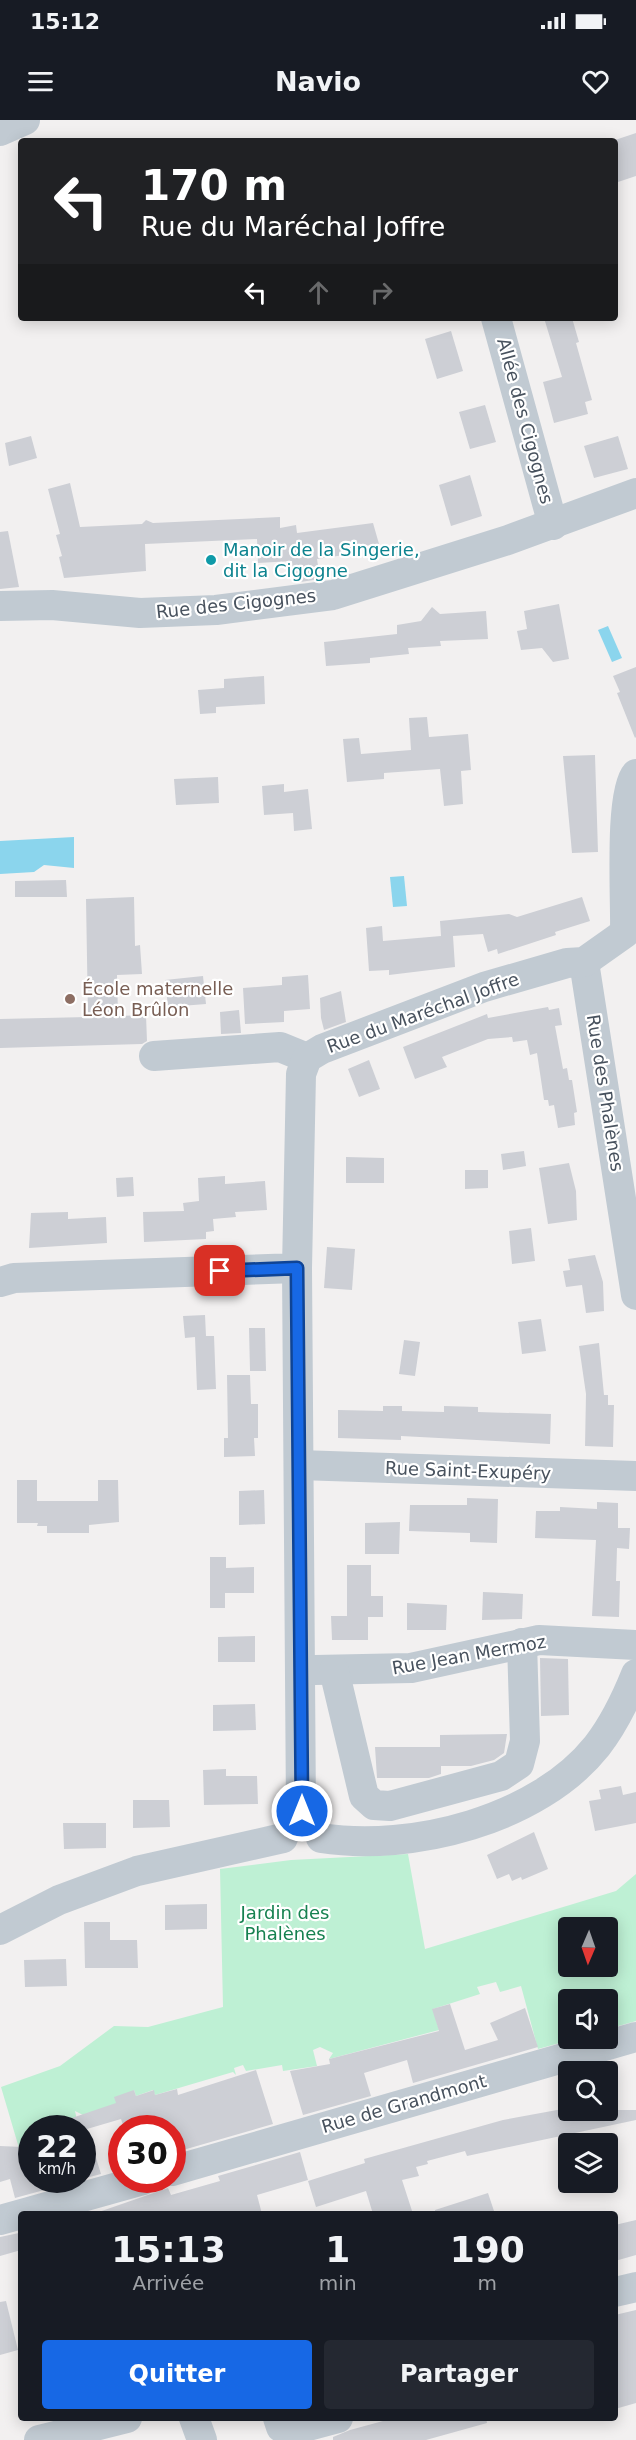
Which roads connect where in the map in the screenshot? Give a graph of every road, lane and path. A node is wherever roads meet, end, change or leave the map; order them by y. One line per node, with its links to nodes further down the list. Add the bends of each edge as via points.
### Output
1 (25, 120): 2 (street)
2 (0, 131)
3 (497, 321): 5 (street, Allée des Cigognes)
4 (636, 493): 5 (street, Rue des Cigognes)
5 (553, 525): 6 (street, Rue des Cigognes, via 356,588 290,601 216,610 140,613 52,605)
6 (0, 606)
7 (636, 774): 8 (street, Rue du Maréchal Joffre, via 630,781 625,803)
8 (630, 932): 9 (street, Rue du Maréchal Joffre)
9 (584, 962): 11 (street, Rue du Maréchal Joffre, via 567,963 484,987 322,1049); 14 (street, Rue des Phalènes)
10 (154, 1056): 11 (street, via 280,1047)
11 (308, 1058): 12 (street, Rue du Maréchal Joffre, via 301,1074)
12 (297, 1268): 13 (street, via 14,1278); 15 (street, Rue du Maréchal Joffre)
13 (0, 1282)
14 (636, 1295)
15 (299, 1465): 16 (street, Rue Saint-Exupéry); 19 (street, Rue du Maréchal Joffre)
16 (636, 1476)
17 (522, 1643): 18 (street, Rue Jean Mermoz, via 556,1640); 20 (street, Rue Jean Mermoz, via 411,1668); 20 (street, via 525,1741 514,1771 390,1806 375,1805 364,1796)
18 (636, 1645)
19 (302, 1670): 20 (street, Rue Jean Mermoz); 22 (street, Rue du Maréchal Joffre)
20 (334, 1670)
21 (636, 1674): 24 (street, via 596,1746 576,1767 533,1798 430,1836 347,1842)
22 (302, 1811): 23 (street, via 285,1820); 24 (street, via 318,1819)
23 (283, 1838): 24 (street, via 290,1848 302,1851 314,1848); 25 (street, via 137,1871 59,1900)
24 (321, 1838)
25 (0, 1930)
26 (636, 2037): 27 (street, Rue de Grandmont)
27 (186, 2167)
28 (122, 2193): 29 (street)
29 (105, 2203): 30 (street)
30 (56, 2211)
31 (18, 2217): 32 (street)
32 (0, 2220)
33 (636, 2287): 34 (street)
34 (618, 2291)
35 (115, 2421): 39 (street)
36 (195, 2421): 40 (street)
37 (279, 2421): 38 (street, via 281,2427 291,2430)
38 (326, 2421)
39 (39, 2440)
40 (202, 2440)

